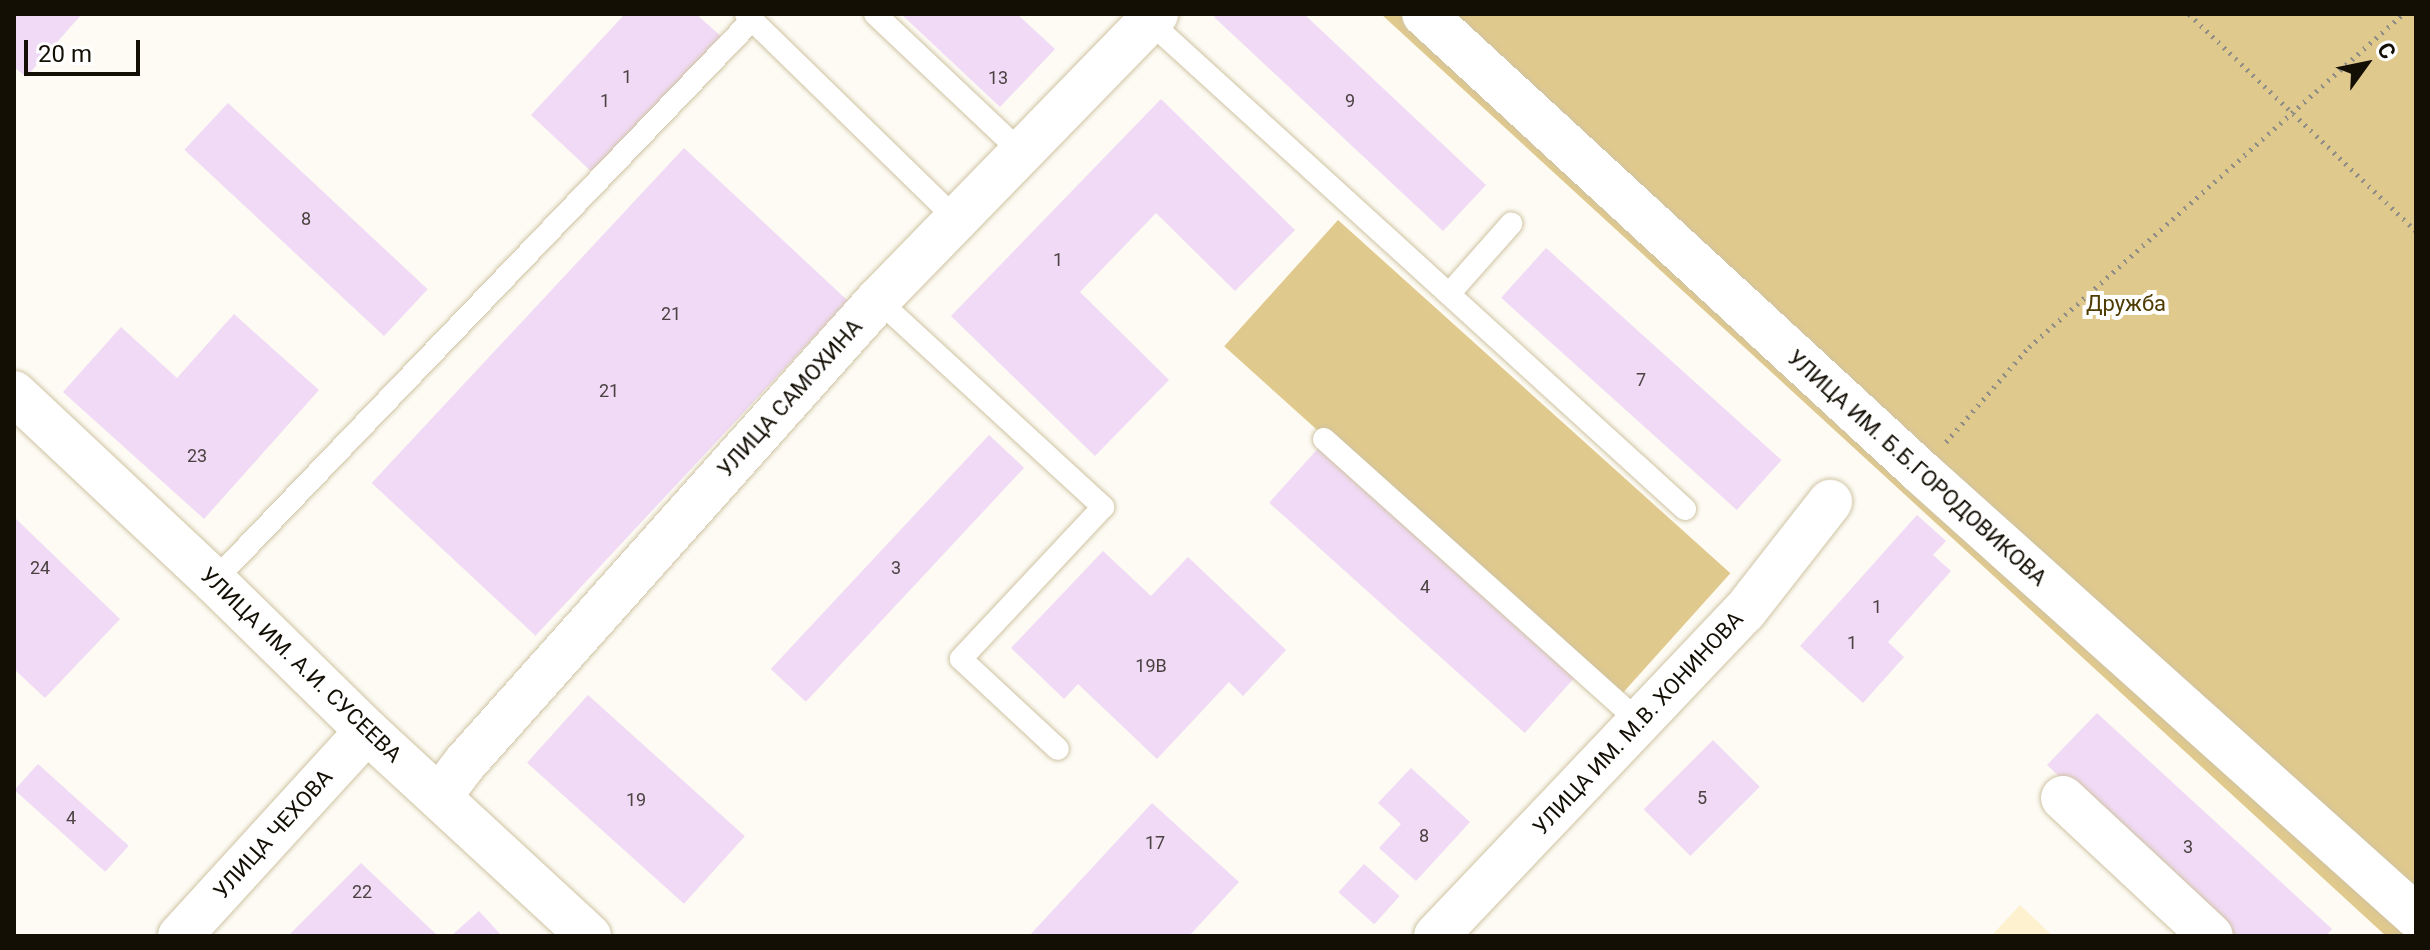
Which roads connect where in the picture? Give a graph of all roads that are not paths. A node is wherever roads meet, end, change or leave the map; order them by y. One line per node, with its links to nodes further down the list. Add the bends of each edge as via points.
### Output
1 (875, 14): 5 (lane)
2 (1424, 14): 20 (street, УЛИЦА ИМ. Б.Б.ГОРОДОВИКОВА, via 1921,472)
3 (748, 18): 6 (lane); 14 (lane)
4 (1152, 18): 5 (street, УЛИЦА САМОХИНА); 8 (lane)
5 (1021, 152): 6 (street, УЛИЦА САМОХИНА)
6 (955, 218): 9 (street, УЛИЦА САМОХИНА)
7 (1511, 224): 8 (lane)
8 (1449, 294): 13 (lane)
9 (878, 300): 17 (lane, via 1103,507 961,659); 18 (street, УЛИЦА САМОХИНА)
10 (14, 393): 14 (street, УЛИЦА ИМ. А.И. СУСЕЕВА)
11 (1324, 439): 15 (lane)
12 (1830, 502): 15 (street, УЛИЦА ИМ. М.В. ХОНИНОВА, via 1744,612)
13 (1685, 509)
14 (214, 581): 16 (street, УЛИЦА ИМ. А.И. СУСЕЕВА)
15 (1639, 722): 23 (street, УЛИЦА ИМ. М.В. ХОНИНОВА)
16 (367, 731): 18 (street, УЛИЦА ИМ. А.И. СУСЕЕВА); 21 (street, УЛИЦА ЧЕХОВА)
17 (1058, 749)
18 (440, 796): 22 (street, УЛИЦА ИМ. А.И. СУСЕЕВА)
19 (2063, 798): 24 (street)
20 (2416, 916)
21 (180, 936)
22 (589, 936)
23 (1436, 936)
24 (2211, 936)

